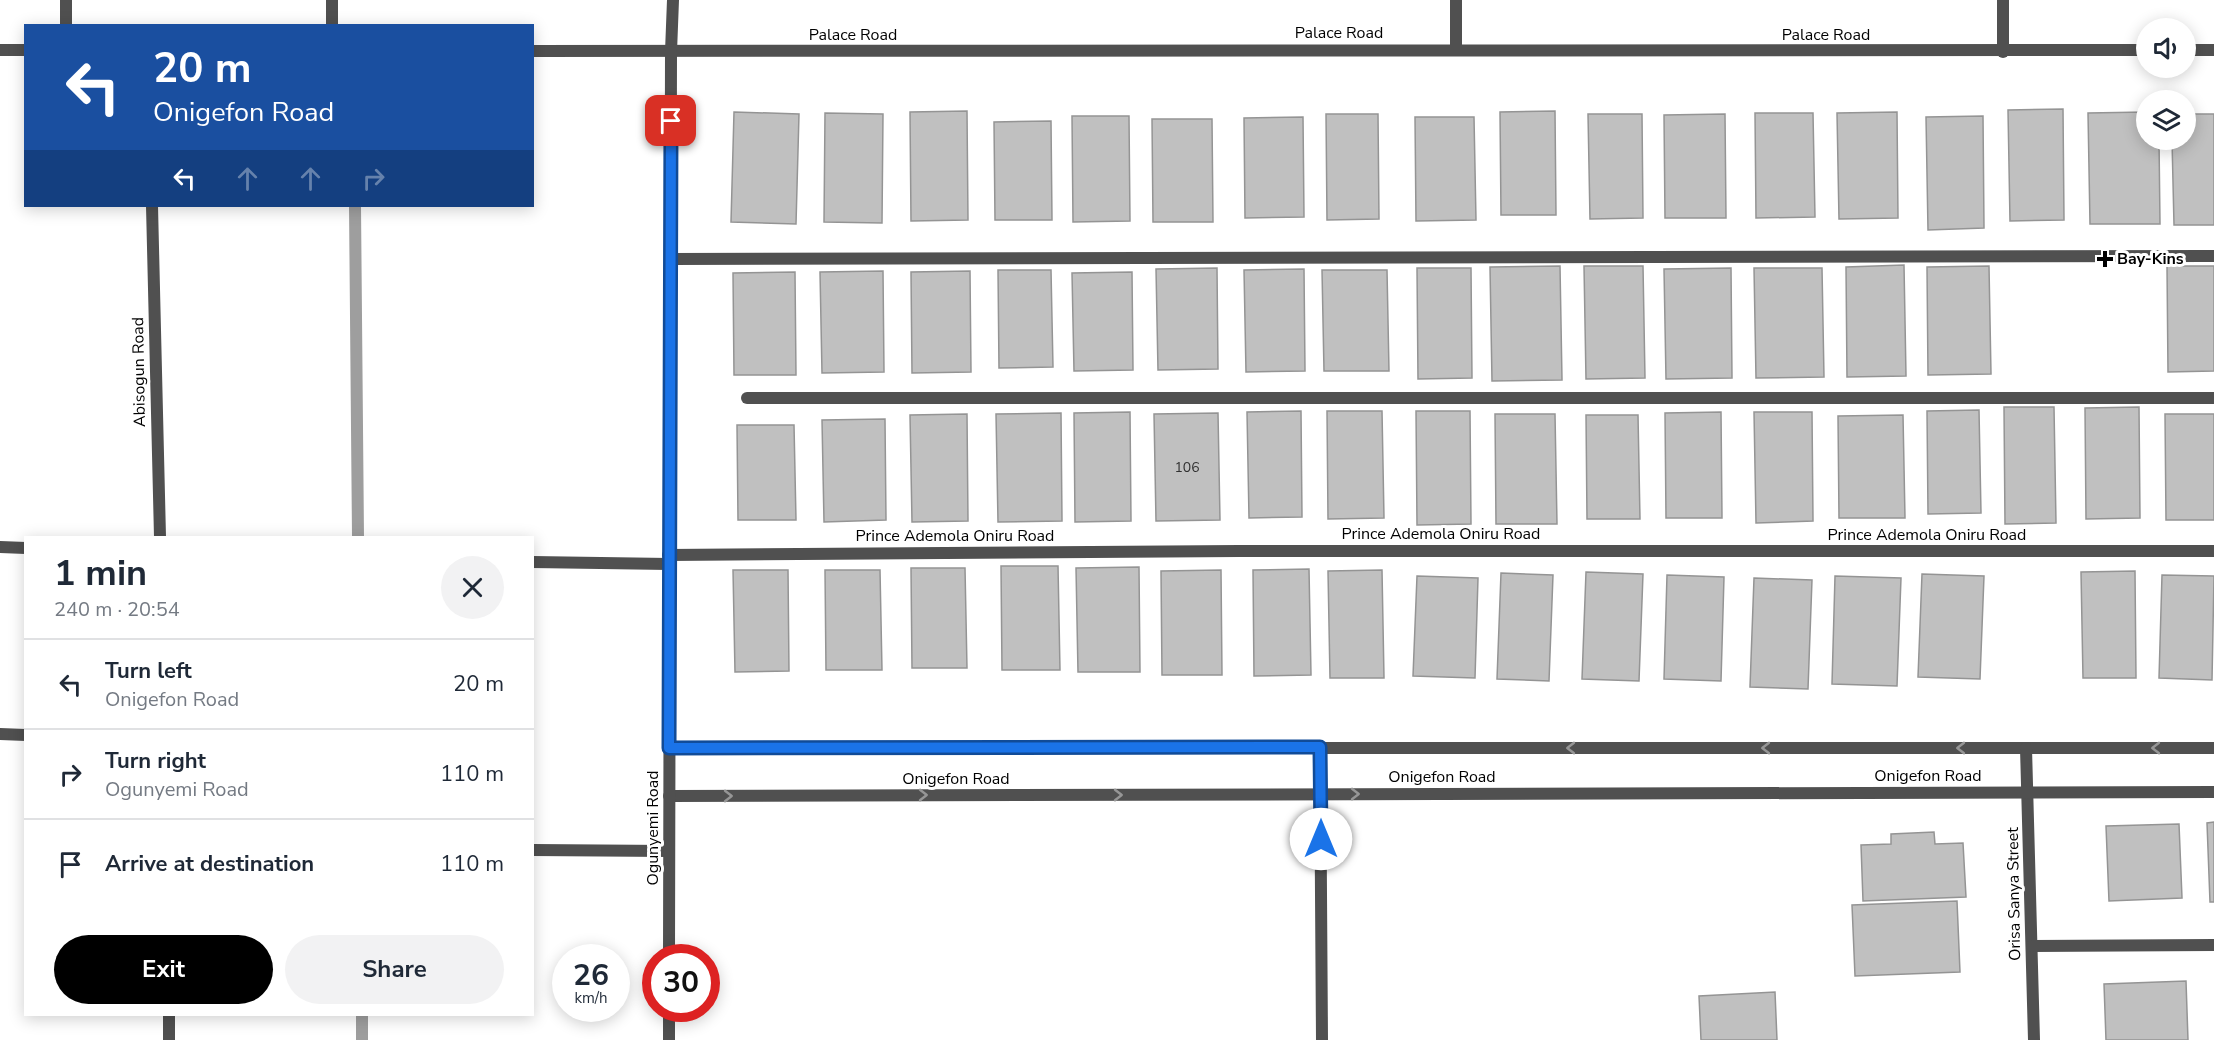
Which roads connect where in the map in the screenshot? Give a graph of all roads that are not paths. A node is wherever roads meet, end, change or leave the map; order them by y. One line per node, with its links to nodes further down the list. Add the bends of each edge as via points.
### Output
1 (66, 0): 6 (street)
2 (332, 0): 7 (street)
3 (673, 0): 15 (street, Ogunyemi Road)
4 (1456, 0): 10 (street)
5 (2003, 0): 16 (street)
6 (66, 24)
7 (332, 24)
8 (0, 50): 9 (street)
9 (24, 50)
10 (1456, 50): 15 (street, Palace Road); 16 (street, Palace Road)
11 (2136, 50): 16 (street, Palace Road)
12 (2196, 50): 13 (street)
13 (2214, 50)
14 (534, 51): 15 (street, Palace Road)
15 (671, 52): 19 (street, Ogunyemi Road)
16 (2003, 52)
17 (152, 207): 22 (street, Abisogun Road)
18 (2214, 256): 19 (street)
19 (670, 260): 26 (street, Ogunyemi Road)
20 (747, 398): 21 (street)
21 (2214, 398)
22 (160, 536)
23 (0, 547): 24 (street)
24 (24, 548)
25 (2214, 551): 26 (street, Prince Ademola Oniru Road, via 1227,551)
26 (669, 560): 27 (street, Prince Ademola Oniru Road); 31 (street, Ogunyemi Road)
27 (534, 562)
28 (0, 734): 29 (street)
29 (24, 735)
30 (1320, 747): 31 (street, Onigefon Road); 32 (street, Onigefon Road, one-way to 30); 36 (street)
31 (669, 748): 37 (street, Ogunyemi Road)
32 (2026, 748): 33 (street, Onigefon Road, one-way to 32); 35 (street, Orisa Sanya Street)
33 (2214, 748)
34 (2214, 792): 35 (street, Onigefon Road)
35 (2028, 793): 36 (street, Onigefon Road, one-way to 35); 42 (street, Orisa Sanya Street)
36 (1321, 794): 37 (street, Onigefon Road, one-way to 36); 47 (street)
37 (669, 796): 39 (street, Ogunyemi Road)
38 (534, 850): 39 (street)
39 (669, 851): 40 (street, Ogunyemi Road)
40 (669, 944)
41 (2214, 945): 42 (street)
42 (2032, 946): 48 (street, Orisa Sanya Street)
43 (168, 1016): 45 (street)
44 (669, 1022): 46 (street)
45 (169, 1040)
46 (669, 1040)
47 (1322, 1040)
48 (2034, 1040)

